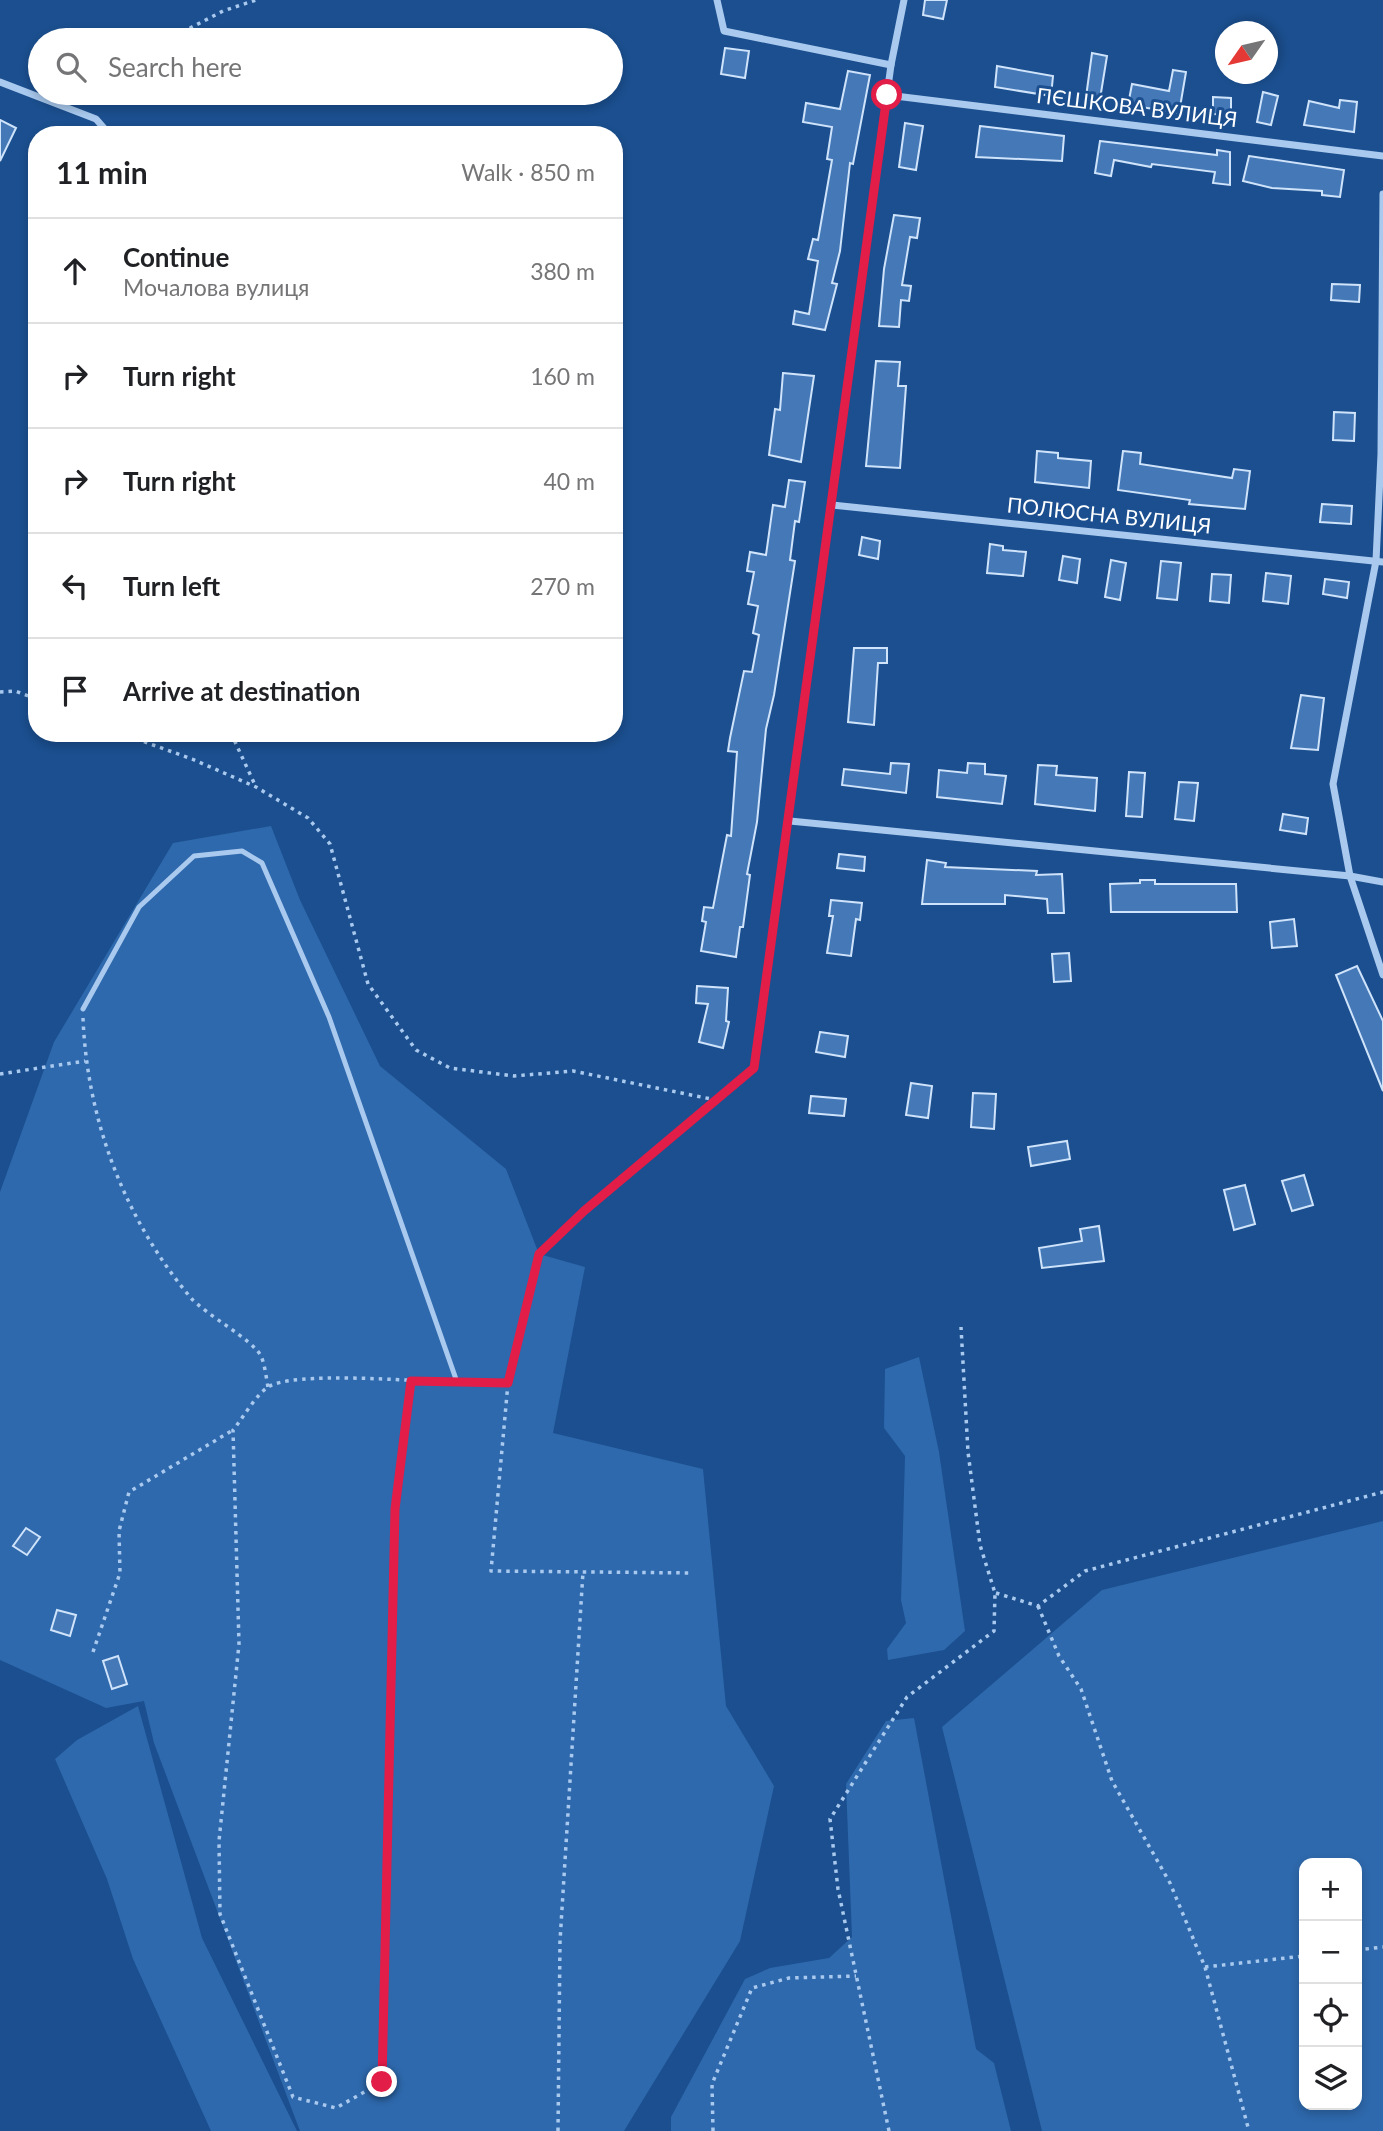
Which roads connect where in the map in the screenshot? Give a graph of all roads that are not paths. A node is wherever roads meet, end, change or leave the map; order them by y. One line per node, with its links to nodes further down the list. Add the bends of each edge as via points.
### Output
1 (717, 0): 3 (street, via 724,31)
2 (904, 0): 3 (street)
3 (891, 65): 6 (street)
4 (0, 82): 5 (street)
5 (28, 93)
6 (887, 95): 9 (street, ПЄШКОВА ВУЛИЦЯ); 11 (street)
7 (60, 105): 8 (street, via 96,119)
8 (102, 126)
9 (1383, 156)
10 (1383, 194): 12 (street)
11 (832, 505): 12 (street, ПОЛЮСНА ВУЛИЦЯ); 13 (street)
12 (1380, 562): 14 (street, via 1333,784)
13 (790, 821): 14 (street); 18 (street)
14 (1350, 876): 15 (street); 16 (street)
15 (1383, 882)
16 (1383, 975)
17 (83, 1009): 19 (lane, via 139,907 194,856 242,850 262,863 329,1017)
18 (754, 1068)
19 (457, 1382)

